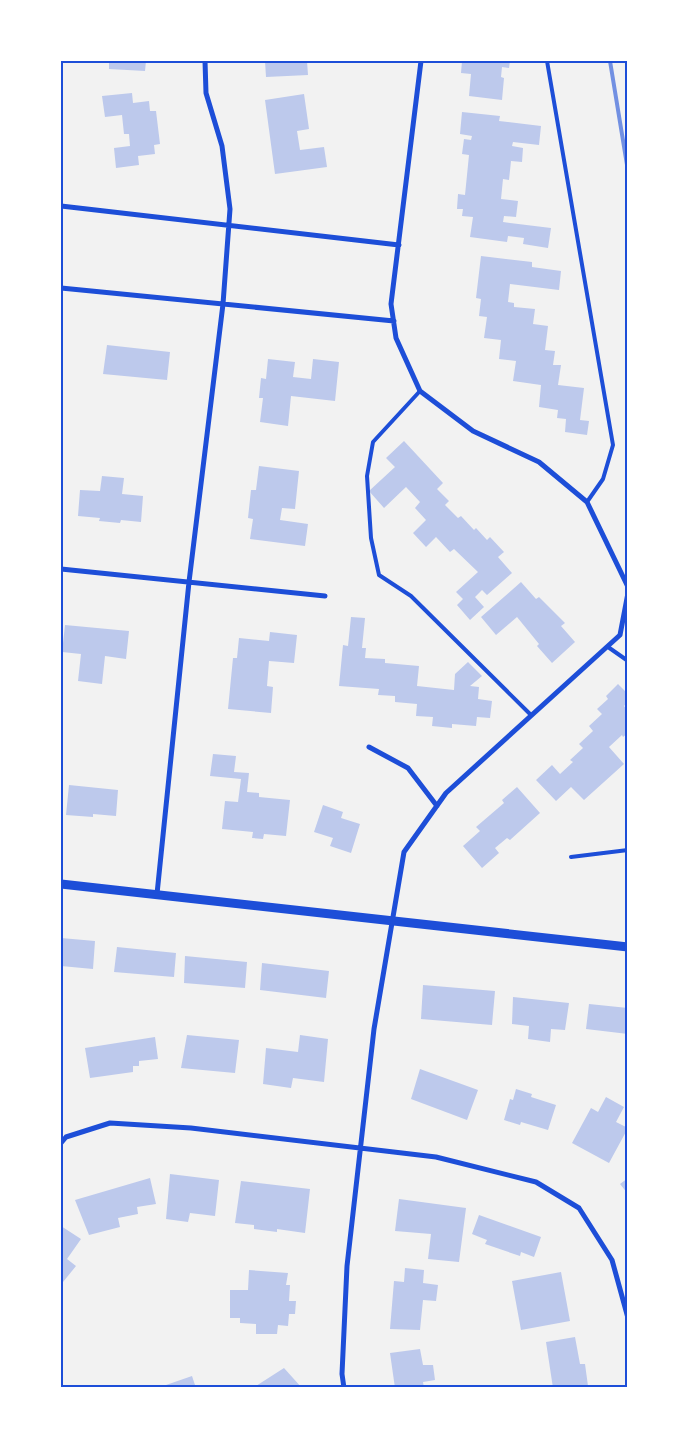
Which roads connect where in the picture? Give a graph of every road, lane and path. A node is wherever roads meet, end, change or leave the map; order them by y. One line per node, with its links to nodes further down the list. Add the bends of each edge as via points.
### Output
1 (205, 61): 5 (street, via 206,93 222,146)
2 (421, 61): 6 (street)
3 (547, 61): 11 (lane, via 613,445 603,479)
4 (61, 206): 5 (street)
5 (229, 225): 6 (street); 8 (street)
6 (398, 244): 9 (street, via 391,304)
7 (61, 288): 8 (street)
8 (223, 304): 9 (street); 13 (street)
9 (394, 321): 10 (street, via 396,338)
10 (420, 391): 11 (street, via 473,431 539,462); 19 (lane, via 373,442 367,476 371,538 379,575 410,596)
11 (587, 502): 14 (street)
12 (61, 569): 13 (street)
13 (189, 582): 16 (street); 25 (street)
14 (628, 586)
15 (628, 593): 17 (street, via 620,635)
16 (325, 596)
17 (608, 646): 18 (lane); 19 (street)
18 (628, 661)
19 (531, 716): 21 (street, via 446,793)
20 (370, 748): 21 (street, via 408,768)
21 (437, 806): 26 (street, via 404,852)
22 (628, 850): 23 (lane)
23 (571, 857)
24 (61, 884): 25 (street)
25 (157, 894): 26 (street)
26 (392, 920): 27 (street); 29 (street, via 374,1029)
27 (628, 947)
28 (61, 1143): 29 (street, via 66,1137 110,1124 191,1128)
29 (360, 1148): 30 (street, via 436,1156 536,1182 579,1208 612,1260); 31 (street, via 347,1266)
30 (628, 1318)
31 (344, 1388)

